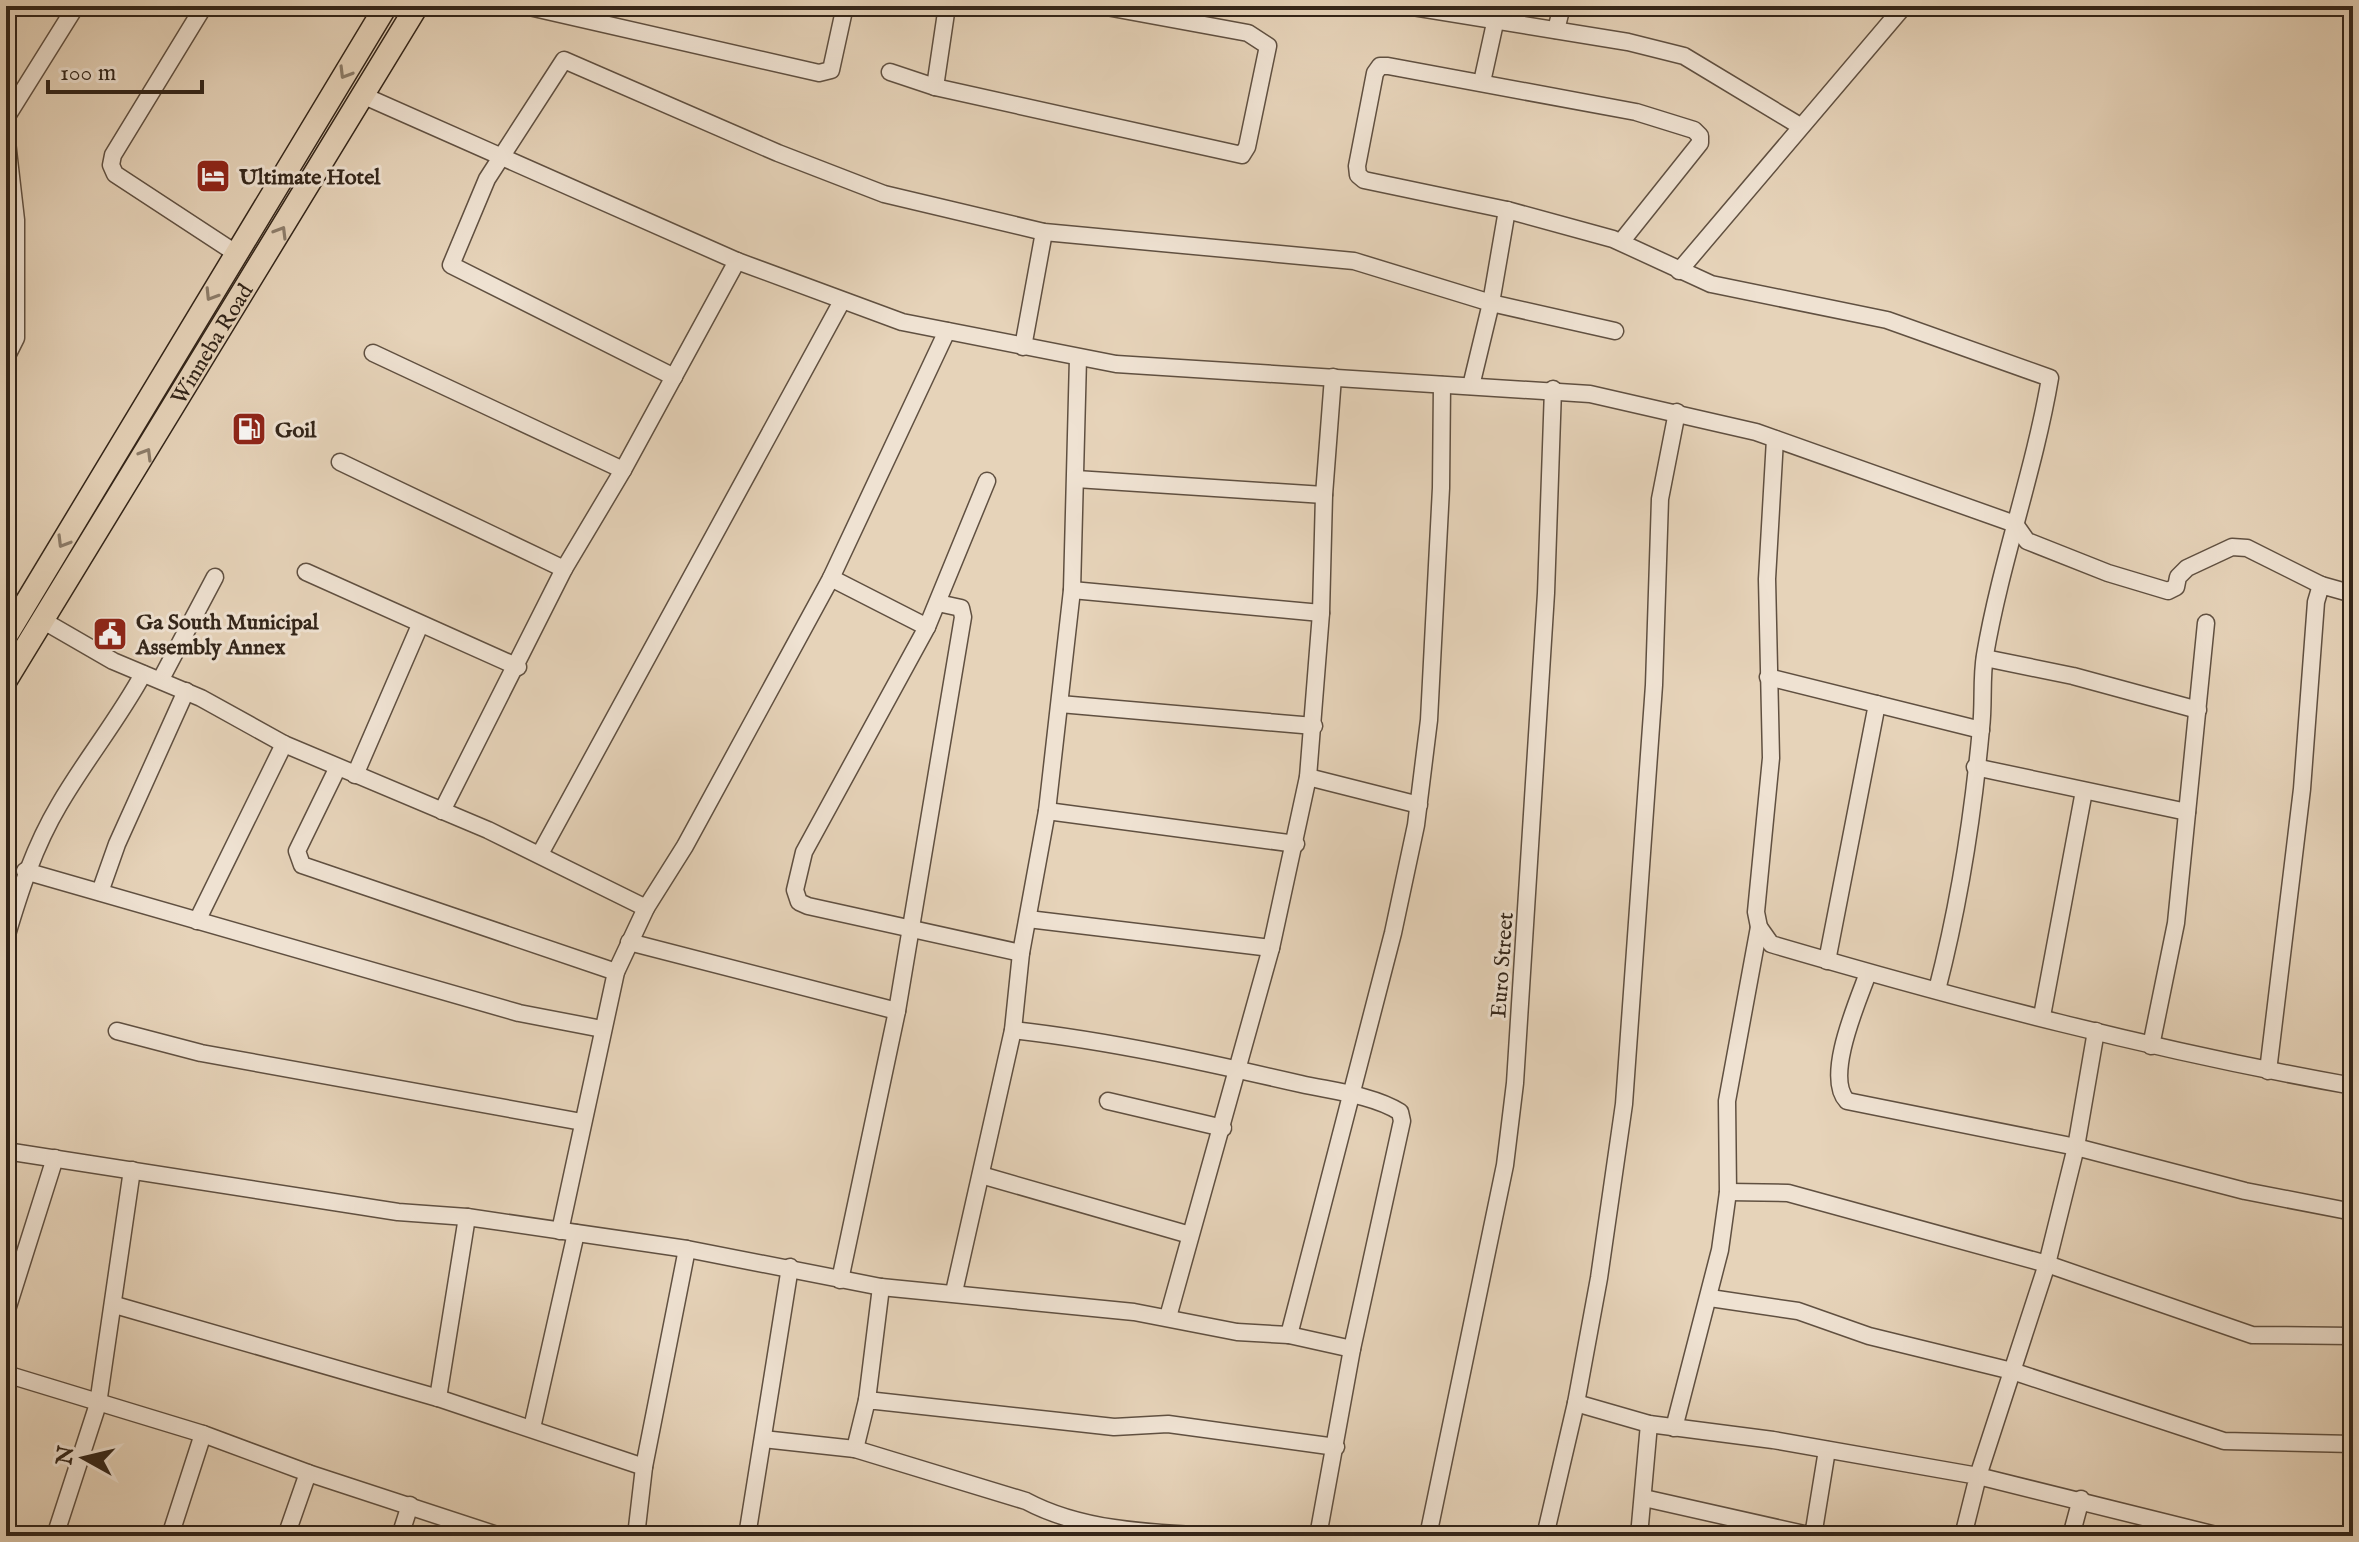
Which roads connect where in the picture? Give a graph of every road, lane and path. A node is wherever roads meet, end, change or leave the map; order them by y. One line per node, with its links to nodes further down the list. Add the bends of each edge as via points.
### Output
1 (76, 6): 20 (street)
2 (204, 6): 28 (street, via 111,165 115,174)
3 (386, 6): 25 (highway, Winneba Road, one-way to 25)
4 (417, 6): 19 (highway, Winneba Road)
5 (525, 6): 6 (street, via 819,73 831,70)
6 (845, 6)
7 (947, 6): 18 (street)
8 (1101, 6): 13 (street)
9 (1407, 6): 12 (street)
10 (1562, 6): 15 (street)
11 (1904, 6): 21 (street)
12 (1432, 8): 14 (street)
13 (1143, 9): 18 (street, via 1248,33 1268,46 1242,155)
14 (1495, 23): 15 (street); 17 (street)
15 (1556, 30): 21 (street, via 1684,56)
16 (890, 72): 18 (street)
17 (1482, 82): 24 (street, via 1380,66 1358,175); 27 (street, via 1668,120 1700,136 1693,153)
18 (935, 87)
19 (362, 95): 23 (street); 30 (highway, Winneba Road, one-way to 19)
20 (6, 118)
21 (1800, 126): 31 (street)
22 (6, 133): 38 (street, via 16,235 16,338)
23 (500, 158): 26 (street, via 564,60 884,194); 29 (street); 40 (street, via 473,206 451,265)
24 (1507, 210): 27 (street); 33 (street)
25 (250, 231): 28 (highway, Winneba Road); 30 (highway, via 247,257)
26 (1044, 232): 33 (street, via 1354,261); 36 (street)
27 (1621, 242): 31 (street)
28 (237, 254): 52 (highway, Winneba Road, one-way to 52)
29 (737, 261): 32 (street); 40 (street)
30 (260, 266): 53 (highway, Winneba Road, one-way to 30)
31 (1679, 271): 54 (street, via 1746,293 1887,320 2050,378 2039,444)
32 (842, 301): 34 (street); 92 (street)
33 (1491, 303): 35 (street); 43 (street)
34 (947, 331): 36 (street); 58 (street)
35 (1615, 331)
36 (1023, 347): 39 (street)
37 (373, 353): 48 (street)
38 (7, 356)
39 (1078, 358): 41 (street); 49 (street)
40 (674, 377): 48 (street)
41 (1333, 377): 42 (street); 51 (street)
42 (1442, 385): 43 (street); 87 (street, via 1430,705)
43 (1471, 386): 44 (street)
44 (1553, 389): 45 (street); 176 (street, Euro Street, via 1546,593 1515,1083 1505,1165)
45 (1677, 412): 46 (street); 149 (street, via 1660,499 1654,685 1624,1104)
46 (1775, 439): 54 (street); 72 (street)
47 (340, 462): 55 (street)
48 (623, 470): 55 (street)
49 (1076, 479): 51 (street); 60 (street)
50 (987, 481): 62 (street)
51 (1324, 495): 63 (street)
52 (84, 507): 53 (highway); 68 (highway, Winneba Road, one-way to 68)
53 (106, 521): 64 (highway, Winneba Road)
54 (2015, 524): 59 (street, via 2027,541 2168,591 2187,568 2232,547 2247,548); 69 (street)
55 (564, 569): 70 (street)
56 (306, 572): 66 (street)
57 (215, 577): 73 (street)
58 (831, 578): 67 (street); 95 (street)
59 (2321, 585): 61 (street); 116 (street)
60 (1072, 590): 63 (street); 76 (street)
61 (2353, 594)
62 (938, 603): 67 (street); 99 (street, via 961,608 964,614)
63 (1321, 613): 79 (street)
64 (42, 620): 71 (street); 74 (highway, Winneba Road)
65 (2206, 623): 78 (street)
66 (420, 625): 70 (street); 84 (street)
67 (927, 627): 99 (street, via 804,852 795,890 799,902 808,906)
68 (7, 631)
69 (1985, 658): 78 (street); 80 (street)
70 (518, 667): 88 (street)
71 (143, 674): 73 (street); 93 (street, via 58,806)
72 (1768, 677): 77 (street); 98 (street, via 1771,758 1756,912)
73 (161, 679): 75 (street)
74 (6, 680)
75 (186, 691): 81 (street); 94 (street)
76 (1060, 704): 79 (street); 89 (street)
77 (1877, 704): 80 (street); 104 (street)
78 (2198, 710): 90 (street)
79 (1314, 726): 85 (street)
80 (1981, 730): 82 (street)
81 (284, 744): 83 (street); 97 (street)
82 (1975, 767): 86 (street); 107 (street, via 1969,837)
83 (337, 769): 84 (street); 105 (street, via 297,851 302,865)
84 (355, 775): 88 (street)
85 (1308, 777): 87 (street); 91 (street)
86 (2084, 791): 90 (street); 109 (street)
87 (1419, 805): 118 (street)
88 (442, 811): 92 (street)
89 (1047, 811): 91 (street); 96 (street)
90 (2187, 812): 114 (street, via 2176,923)
91 (1296, 844): 102 (street)
92 (540, 854): 95 (street)
93 (25, 871): 94 (street); 100 (street)
94 (100, 892): 97 (street)
95 (646, 908): 101 (street)
96 (1028, 919): 102 (street); 103 (street)
97 (197, 921): 110 (street, via 519,1013)
98 (1759, 927): 104 (street, via 1771,944); 127 (street, via 1727,1101)
99 (911, 931): 103 (street); 108 (street)
100 (6, 938)
101 (629, 942): 105 (street); 108 (street)
102 (1271, 948): 115 (street)
103 (1021, 953): 111 (street)
104 (1827, 961): 106 (street)
105 (616, 972): 110 (street)
106 (1868, 973): 107 (street); 122 (street, via 1837,1081 1847,1101)
107 (1937, 990): 109 (street)
108 (897, 1011): 135 (street)
109 (2042, 1016): 113 (street)
110 (602, 1029): 120 (street)
111 (1013, 1030): 115 (street, via 1106,1040); 126 (street)
112 (117, 1031): 120 (street, via 201,1053)
113 (2096, 1031): 114 (street); 122 (street)
114 (2151, 1046): 116 (street)
115 (1237, 1069): 118 (street); 121 (street)
116 (2268, 1071): 117 (street)
117 (2353, 1086)
118 (1351, 1096): 142 (street); 144 (street, via 1392,1106 1402,1121)
119 (1108, 1101): 121 (street)
120 (582, 1122): 130 (street)
121 (1223, 1128): 131 (street)
122 (2076, 1147): 128 (street, via 2245,1191); 133 (street)
123 (6, 1151): 124 (street)
124 (55, 1158): 125 (street); 140 (street)
125 (132, 1170): 129 (street, via 398,1212); 139 (street)
126 (981, 1175): 131 (street); 137 (street)
127 (1728, 1192): 133 (street, via 1788,1193); 138 (street)
128 (2353, 1212)
129 (467, 1217): 130 (street); 147 (street)
130 (568, 1232): 132 (street); 152 (street)
131 (1190, 1235): 141 (street)
132 (687, 1249): 134 (street); 160 (street)
133 (2047, 1264): 143 (street, via 2252,1335); 145 (street)
134 (790, 1267): 135 (street); 155 (street)
135 (840, 1280): 136 (street)
136 (881, 1287): 137 (street); 148 (street)
137 (954, 1292): 141 (street)
138 (1710, 1298): 145 (street, via 1798,1311 1869,1336); 153 (street)
139 (115, 1305): 147 (street); 150 (street)
140 (6, 1313)
141 (1168, 1317): 142 (street, via 1237,1332)
142 (1289, 1335): 144 (street)
143 (2353, 1336)
144 (1352, 1349): 157 (street)
145 (2012, 1371): 156 (street, via 2224,1441); 162 (street)
146 (6, 1374): 150 (street)
147 (438, 1398): 152 (street)
148 (867, 1400): 157 (street, via 1114,1427 1168,1424); 158 (street)
149 (1576, 1403): 151 (street); 177 (street)
150 (98, 1404): 154 (street); 167 (street)
151 (1649, 1424): 153 (street); 163 (street)
152 (532, 1428): 160 (street)
153 (1674, 1428): 159 (street)
154 (203, 1434): 161 (street); 168 (street)
155 (763, 1439): 158 (street); 173 (street)
156 (2353, 1444)
157 (1336, 1447): 175 (street)
158 (855, 1449): 174 (street, via 1026,1501 1046,1512 1142,1533)
159 (1827, 1450): 162 (street); 163 (street, via 1813,1536)
160 (644, 1467): 172 (street)
161 (308, 1473): 165 (street); 169 (street)
162 (1978, 1476): 164 (street); 179 (street)
163 (1644, 1498): 178 (street)
164 (2081, 1499): 166 (street); 180 (street)
165 (410, 1505): 170 (street); 171 (street)
166 (2168, 1530): 181 (street)
167 (55, 1536)
168 (170, 1536)
169 (286, 1536)
170 (400, 1536)
171 (500, 1536)
172 (636, 1536)
173 (747, 1536)
174 (1208, 1536)
175 (1318, 1536)
176 (1428, 1536)
177 (1545, 1536)
178 (1639, 1536)
179 (1963, 1536)
180 (2071, 1536)
181 (2220, 1536)

